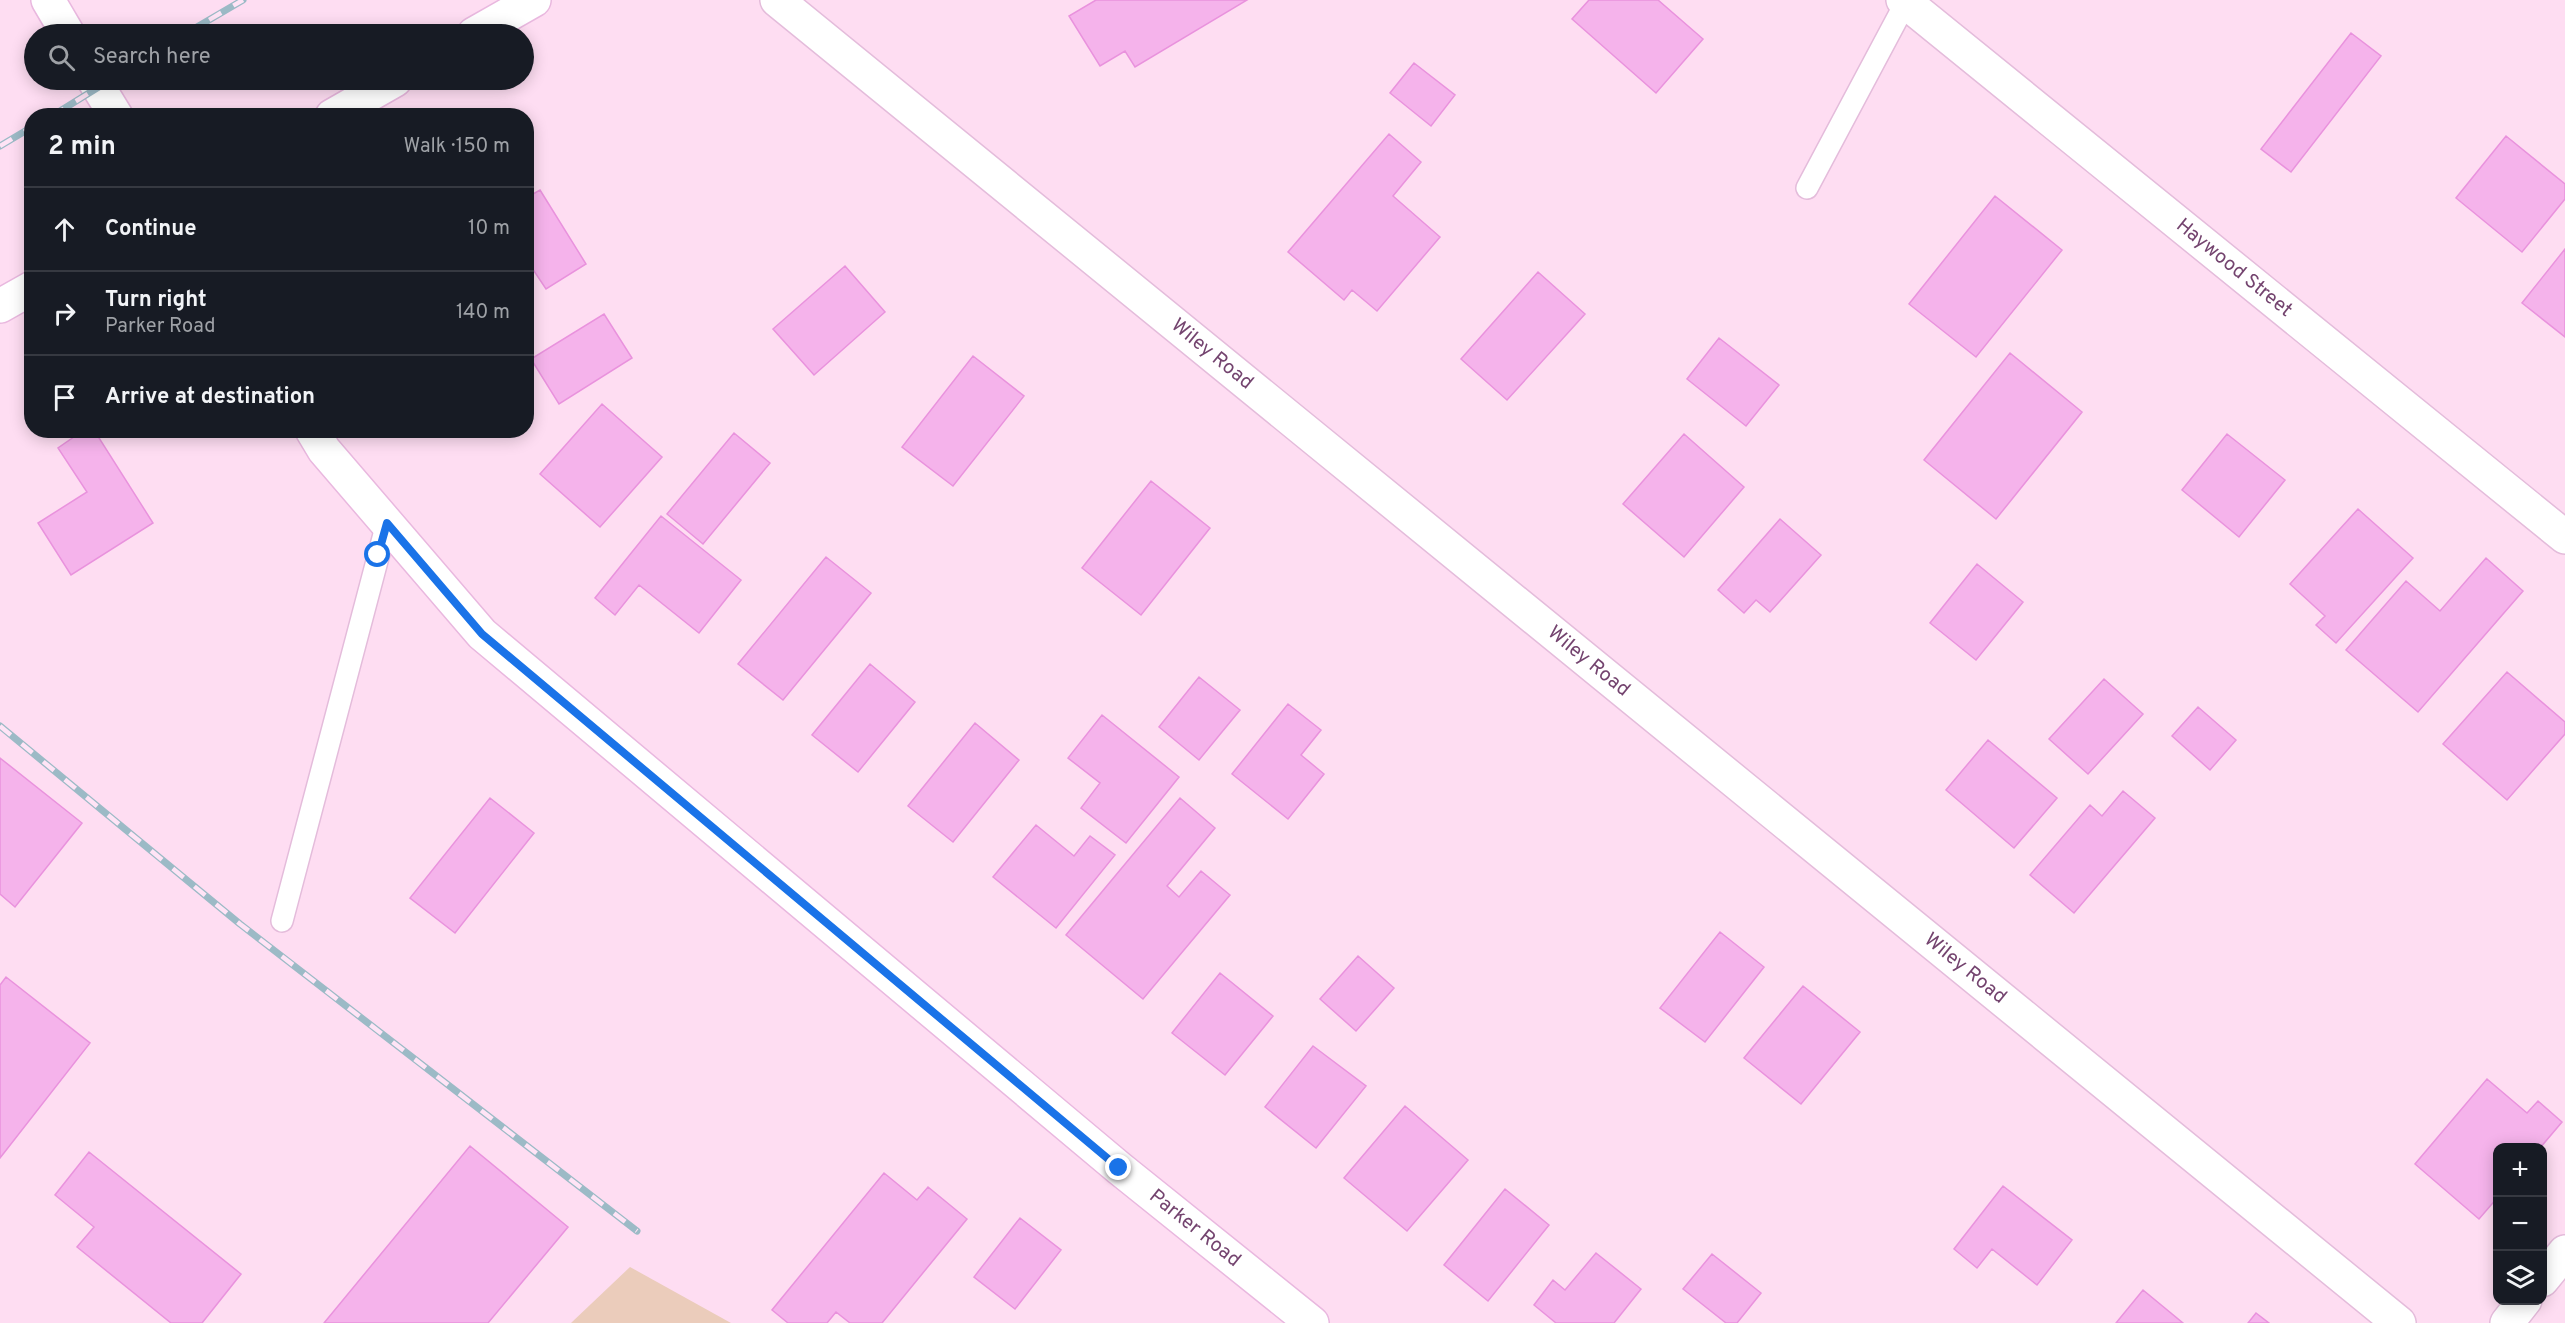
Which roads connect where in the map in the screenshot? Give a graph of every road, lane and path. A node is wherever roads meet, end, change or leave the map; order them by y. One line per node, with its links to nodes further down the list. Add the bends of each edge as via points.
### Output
1 (48, 0): 5 (street)
2 (534, 0): 6 (street)
3 (777, 0): 22 (street, Wiley Road)
4 (1905, 1): 11 (lane); 16 (street, Haywood Street)
5 (62, 24)
6 (492, 24)
7 (100, 90): 9 (street)
8 (378, 90): 10 (street)
9 (111, 108)
10 (346, 108)
11 (1807, 188)
12 (24, 292): 13 (street)
13 (0, 306)
14 (317, 438): 15 (street, Parker Road)
15 (387, 523): 17 (lane); 21 (street, Parker Road, via 482,634 1110,1161)
16 (2565, 537)
17 (282, 921)
18 (2565, 1252): 19 (street)
19 (2547, 1274)
20 (2521, 1305): 23 (street)
21 (1312, 1323)
22 (2399, 1323)
23 (2507, 1323)

